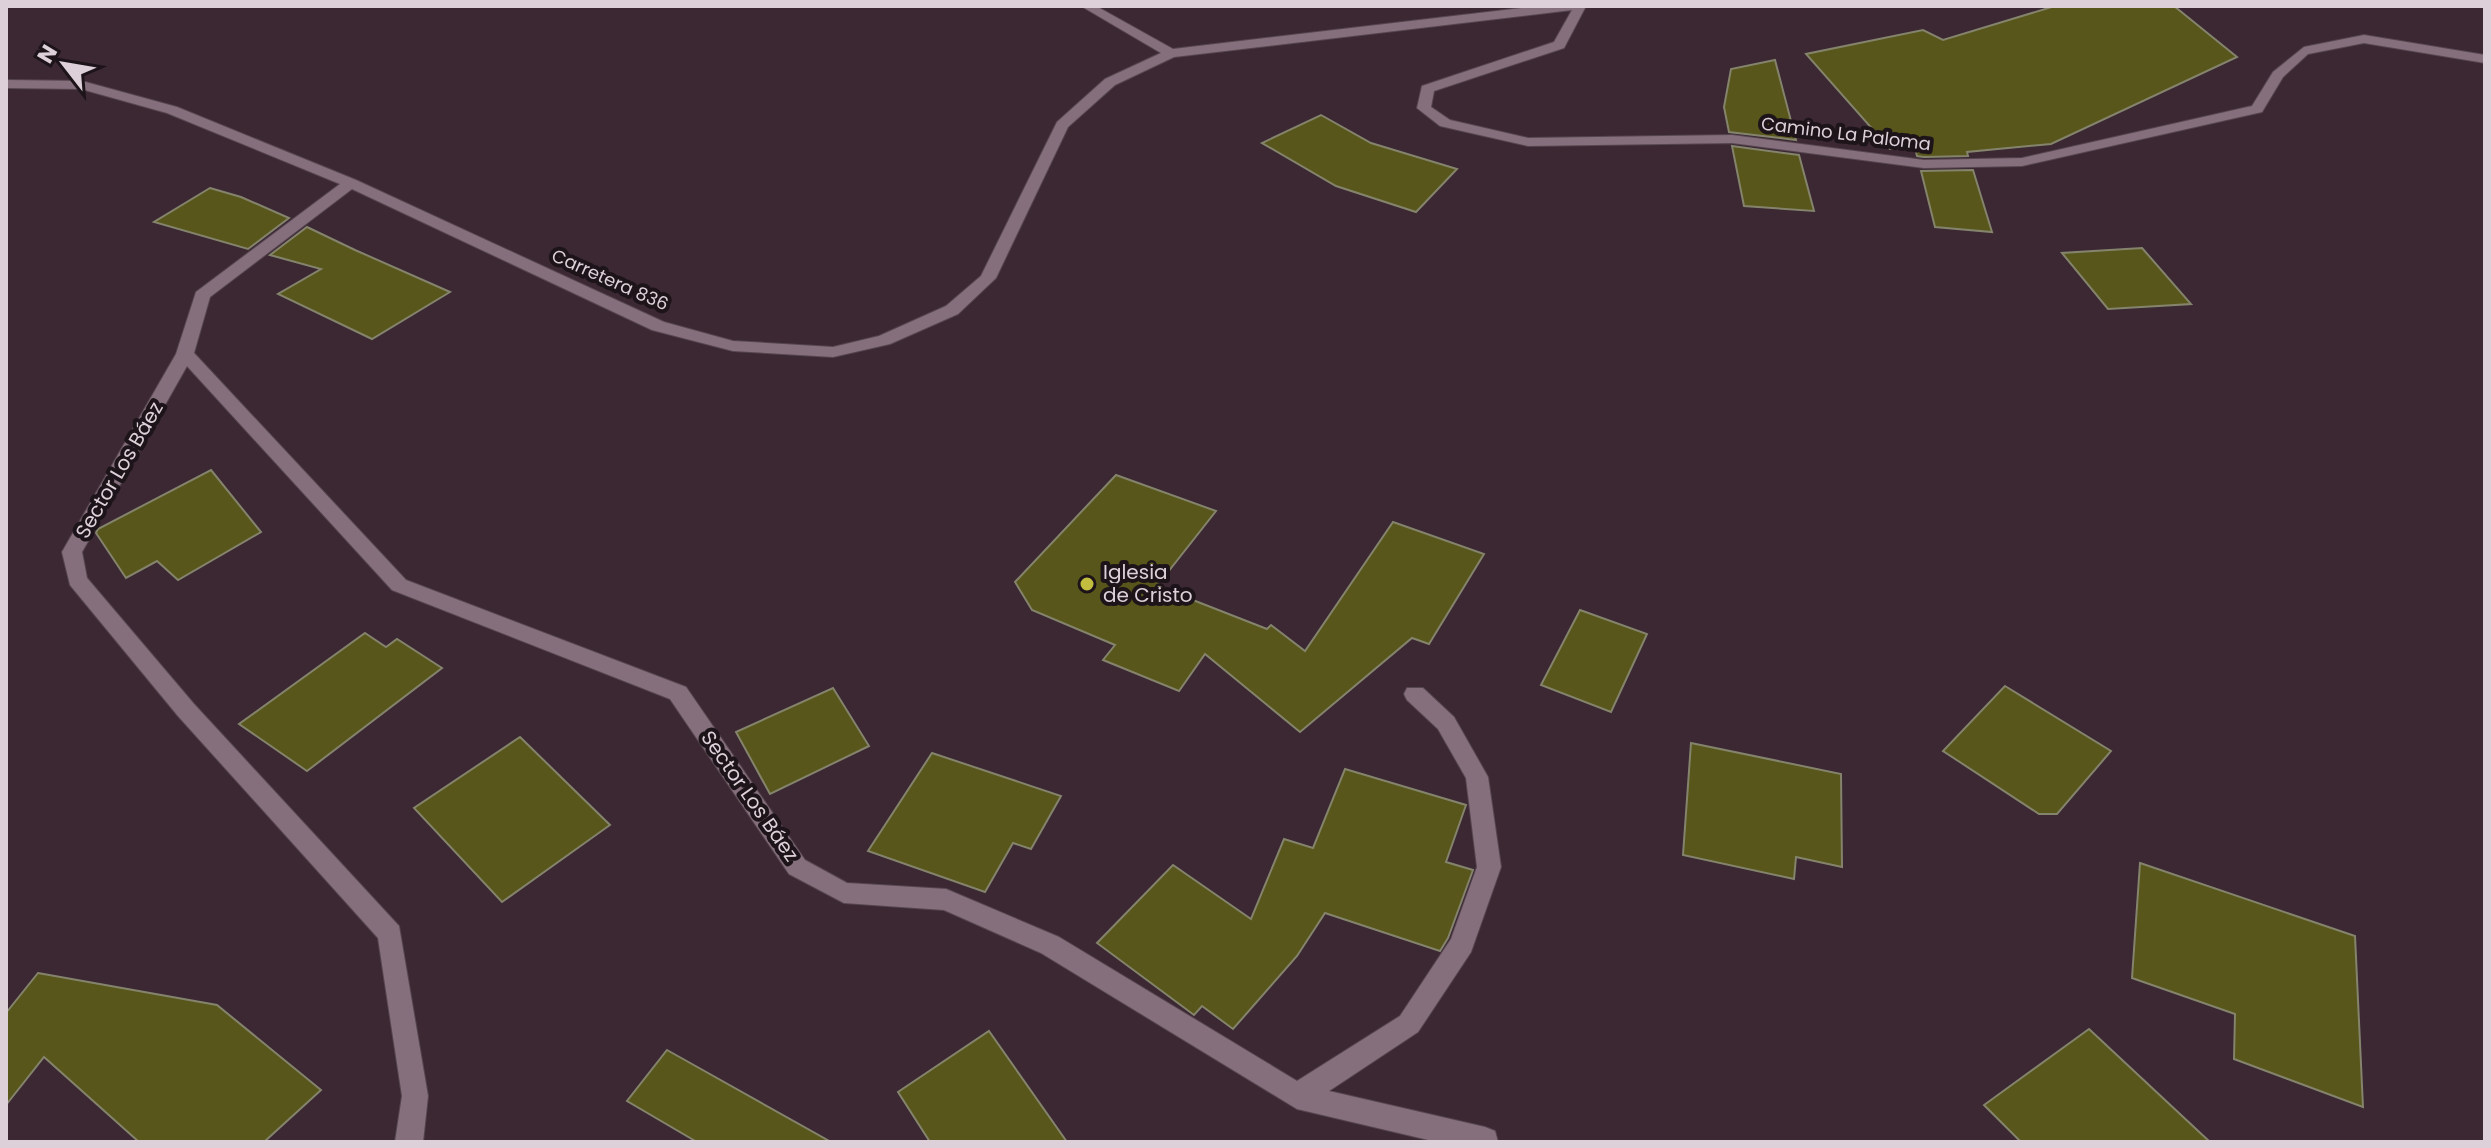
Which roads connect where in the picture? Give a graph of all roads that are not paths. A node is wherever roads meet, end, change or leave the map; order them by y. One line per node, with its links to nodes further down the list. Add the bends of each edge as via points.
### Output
1 (1087, 6): 4 (street)
2 (1571, 6): 4 (street, Carretera 836)
3 (1580, 6): 5 (street, Camino La Paloma, via 1559,45 1427,89 1424,108 1445,123 1528,142 1732,139 1924,164 2022,162 2257,109 2278,75 2304,51 2364,39)
4 (1171, 53): 7 (street, Carretera 836, via 1110,82 1062,125 988,278 952,310 884,340 833,352 733,346 658,326)
5 (2485, 59)
6 (6, 84): 7 (street, Carretera 836, via 82,85 172,110)
7 (351, 183): 8 (street, Sector Los Báez, via 202,295)
8 (185, 354): 10 (street, Sector Los Báez, via 399,585 678,693 797,867 844,893 946,900 1050,945); 12 (street, Sector Los Báez, via 72,552 77,580 186,710 390,934 415,1096)
9 (1415, 694): 10 (street, via 1446,723 1477,777 1489,867 1462,944 1409,1024)
10 (1297, 1096): 11 (street, Sector Los Báez)
11 (1485, 1140)
12 (409, 1142)

